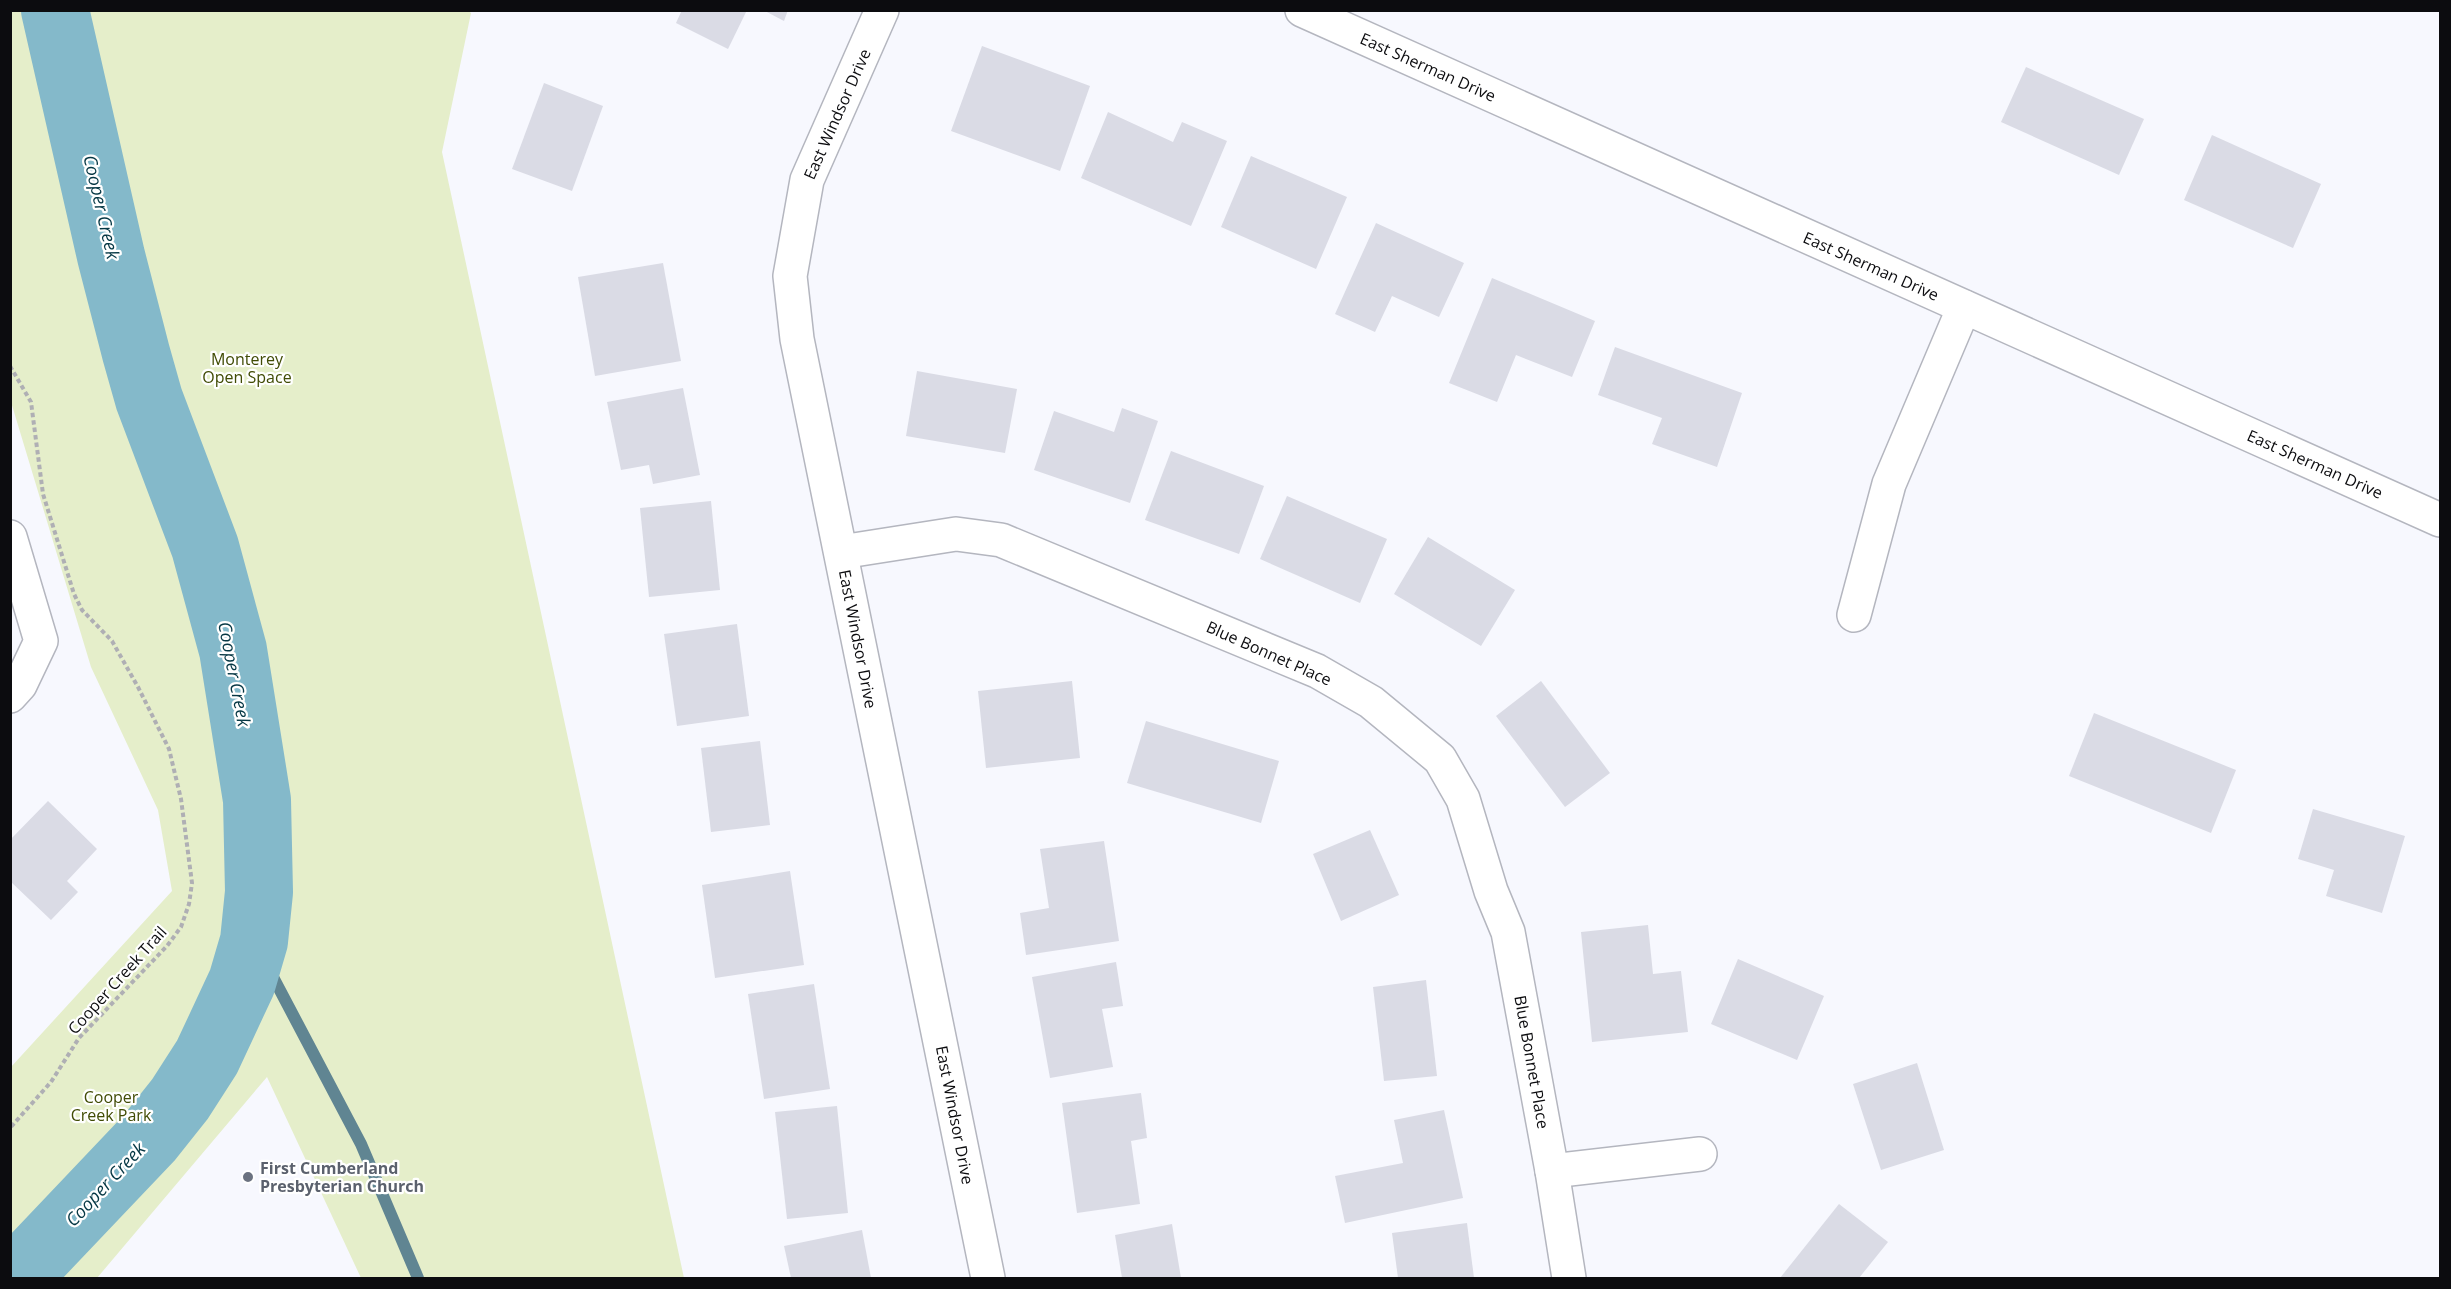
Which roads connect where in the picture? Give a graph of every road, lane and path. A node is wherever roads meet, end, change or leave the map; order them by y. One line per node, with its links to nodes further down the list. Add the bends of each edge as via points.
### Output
1 (882, 10): 7 (street, East Windsor Drive, via 807,180 790,276 797,339)
2 (1302, 10): 3 (street, East Sherman Drive)
3 (1964, 307): 5 (street, East Sherman Drive); 8 (street, via 1889,484)
4 (10, 366): 10 (path, Cooper Creek Trail, via 31,402 43,494 74,594 82,610 112,641 169,749 181,799 192,884 181,927 167,946 79,1038 51,1082)
5 (2440, 520)
6 (10, 537): 9 (street, via 41,641 20,686)
7 (841, 552): 12 (street, Blue Bonnet Place, via 956,534 1001,540 1317,671 1371,702 1440,759 1463,799 1508,932); 13 (street, East Windsor Drive)
8 (1854, 615)
9 (10, 696)
10 (10, 1128)
11 (1700, 1154): 12 (street)
12 (1552, 1171): 14 (street, Blue Bonnet Place)
13 (988, 1278)
14 (1569, 1278)

